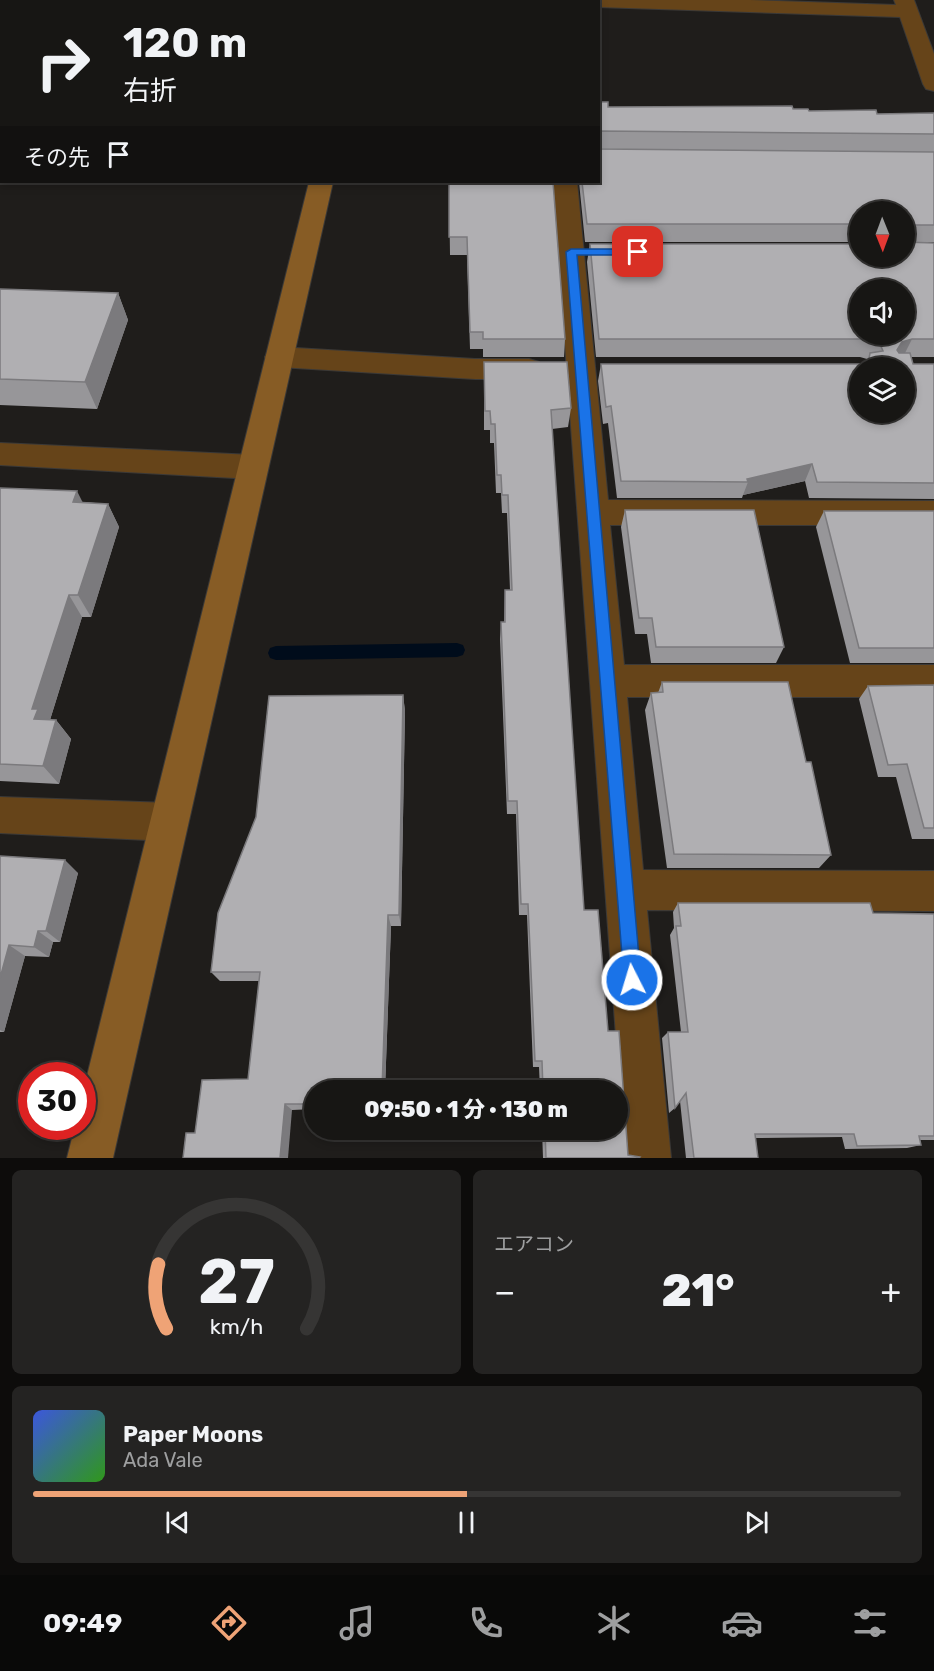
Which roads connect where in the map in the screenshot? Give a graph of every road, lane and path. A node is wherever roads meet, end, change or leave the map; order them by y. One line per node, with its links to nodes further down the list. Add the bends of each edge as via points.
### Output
1 (600, 2): 2 (street)
2 (906, 6): 3 (street)
3 (934, 84)
4 (321, 183): 6 (street)
5 (565, 183): 7 (street, via 583,252)
6 (279, 357): 7 (street, via 475,369); 9 (street)
7 (592, 369): 10 (street)
8 (0, 454): 9 (street)
9 (253, 467): 15 (street)
10 (593, 512): 11 (street); 12 (street)
11 (934, 513)
12 (607, 681): 13 (street); 16 (street)
13 (934, 681)
14 (0, 815): 15 (street)
15 (169, 822): 18 (street)
16 (625, 890): 17 (street); 19 (street)
17 (934, 891)
18 (90, 1158)
19 (648, 1158)

